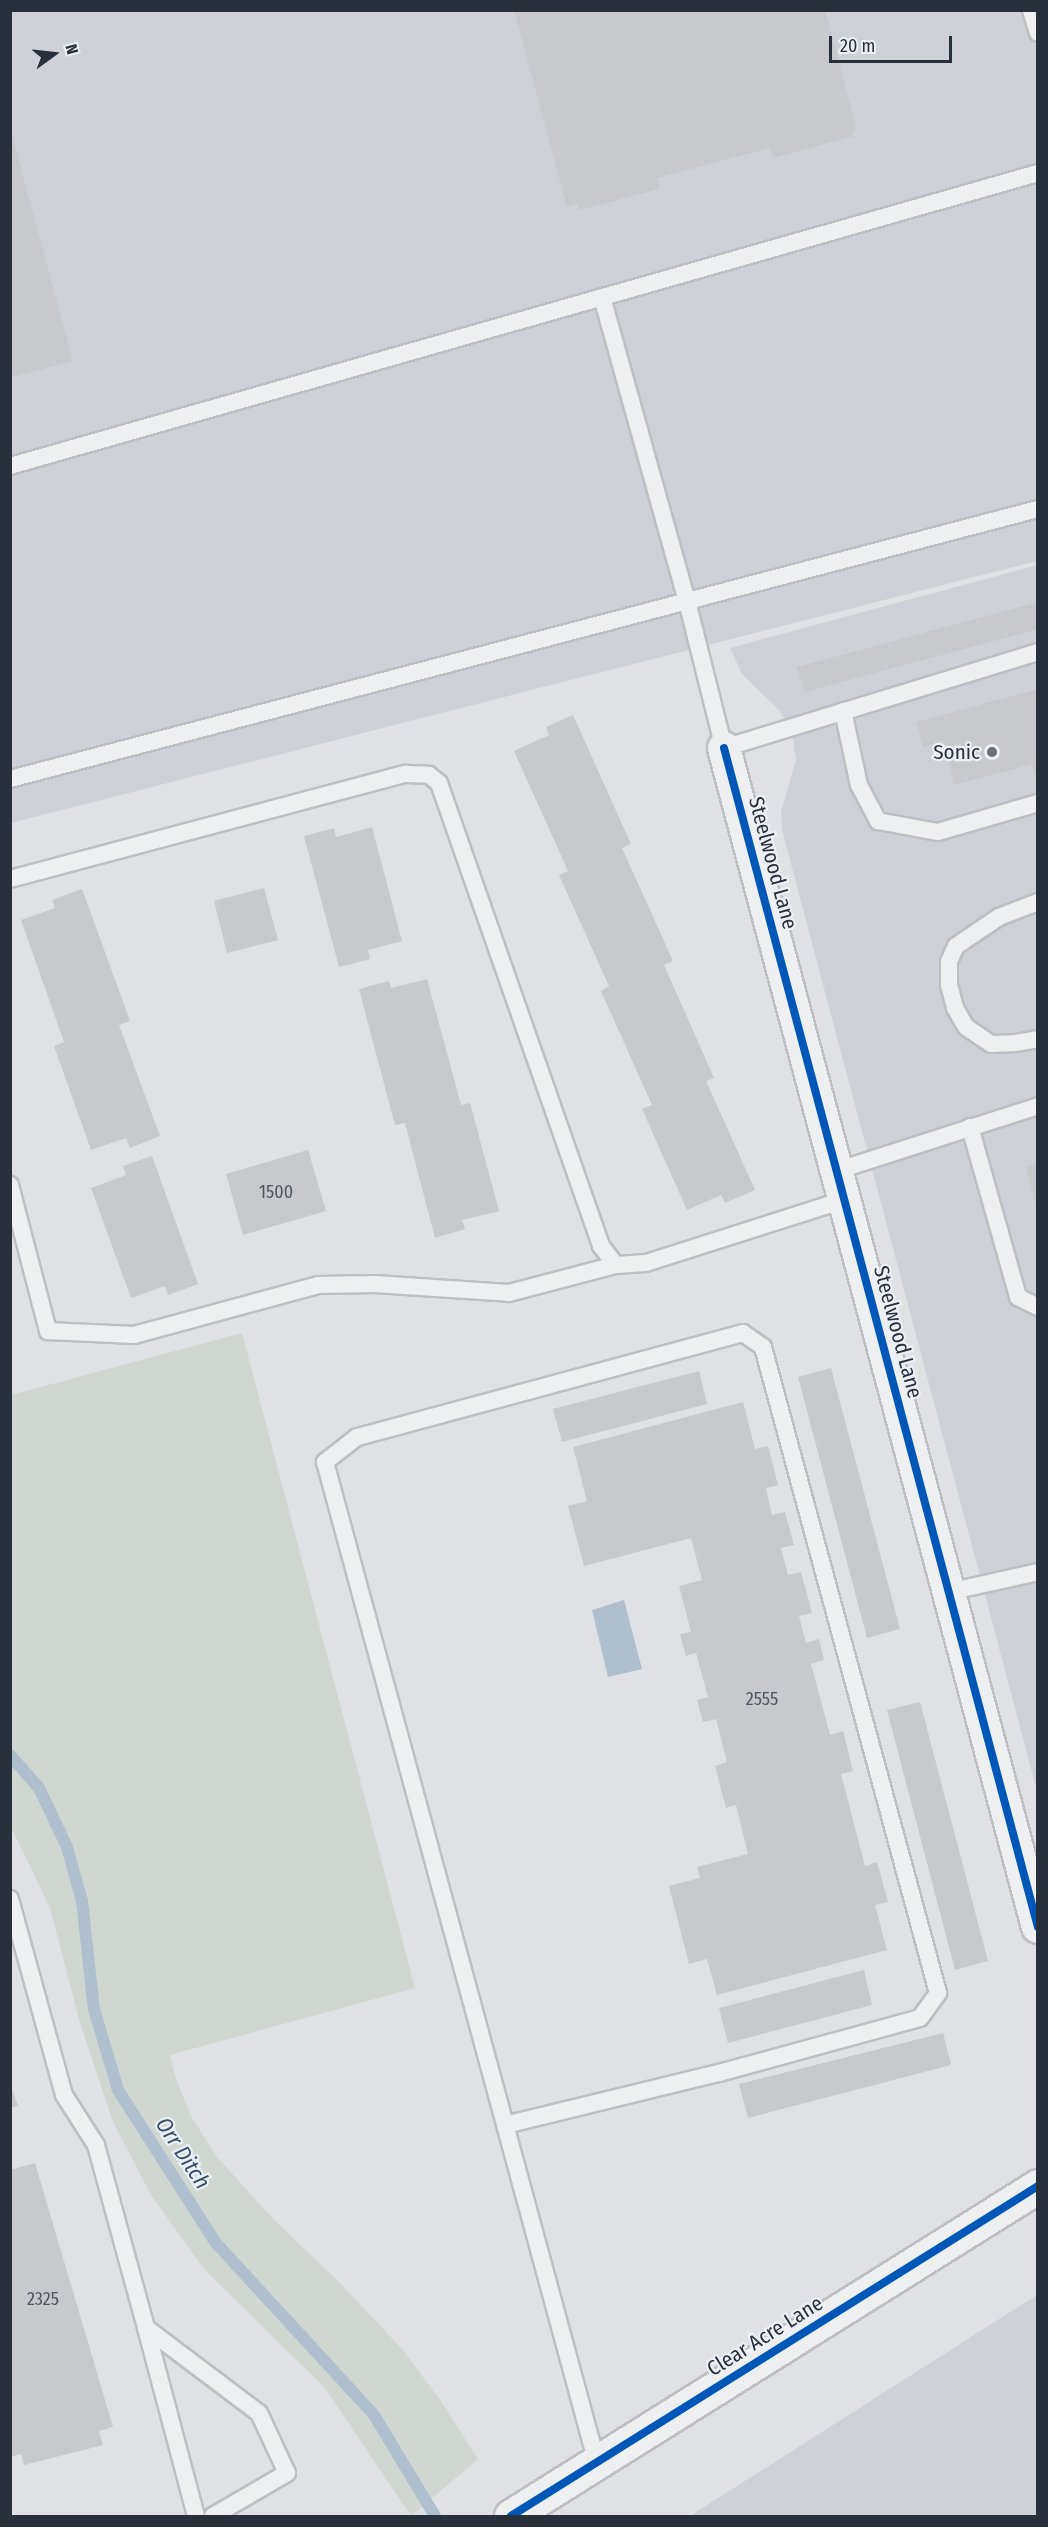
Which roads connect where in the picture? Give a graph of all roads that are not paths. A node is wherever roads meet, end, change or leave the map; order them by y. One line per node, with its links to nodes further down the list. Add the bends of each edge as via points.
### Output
1 (1031, 10): 2 (lane)
2 (1038, 33)
3 (1038, 173): 4 (lane)
4 (602, 297): 5 (lane); 7 (lane)
5 (10, 466)
6 (1038, 508): 7 (lane)
7 (687, 601): 10 (lane); 11 (lane)
8 (1038, 652): 9 (lane)
9 (843, 711): 10 (lane); 12 (lane, via 859,785 878,821 938,832)
10 (724, 747): 19 (street, Steelwood Lane)
11 (10, 779)
12 (1038, 803)
13 (10, 879): 20 (lane, via 406,774 429,775 439,783 601,1246)
14 (1038, 902): 15 (lane, via 999,917 956,945 949,962 955,1008 966,1027 991,1044)
15 (1038, 1039)
16 (1038, 1106): 17 (lane)
17 (970, 1127): 19 (lane); 21 (lane, via 1018,1297)
18 (10, 1185): 20 (lane, via 48,1331 134,1335 318,1285 375,1284 509,1293)
19 (840, 1186): 20 (lane, via 646,1263); 23 (street, Steelwood Lane)
20 (616, 1265)
21 (1038, 1307)
22 (1038, 1572): 23 (lane)
23 (948, 1592): 25 (street, Steelwood Lane)
24 (10, 1899): 28 (lane, via 64,2095 96,2145)
25 (1038, 1926)
26 (505, 2125): 26 (lane, via 325,1462 357,1437 743,1333 763,1347 938,1993 920,2018 719,2073); 29 (lane)
27 (1038, 2186): 29 (street, Clear Acre Lane)
28 (146, 2328): 30 (lane); 31 (lane, via 259,2413 286,2473)
29 (597, 2463): 32 (street, Clear Acre Lane)
30 (196, 2517)
31 (213, 2517)
32 (511, 2517)

